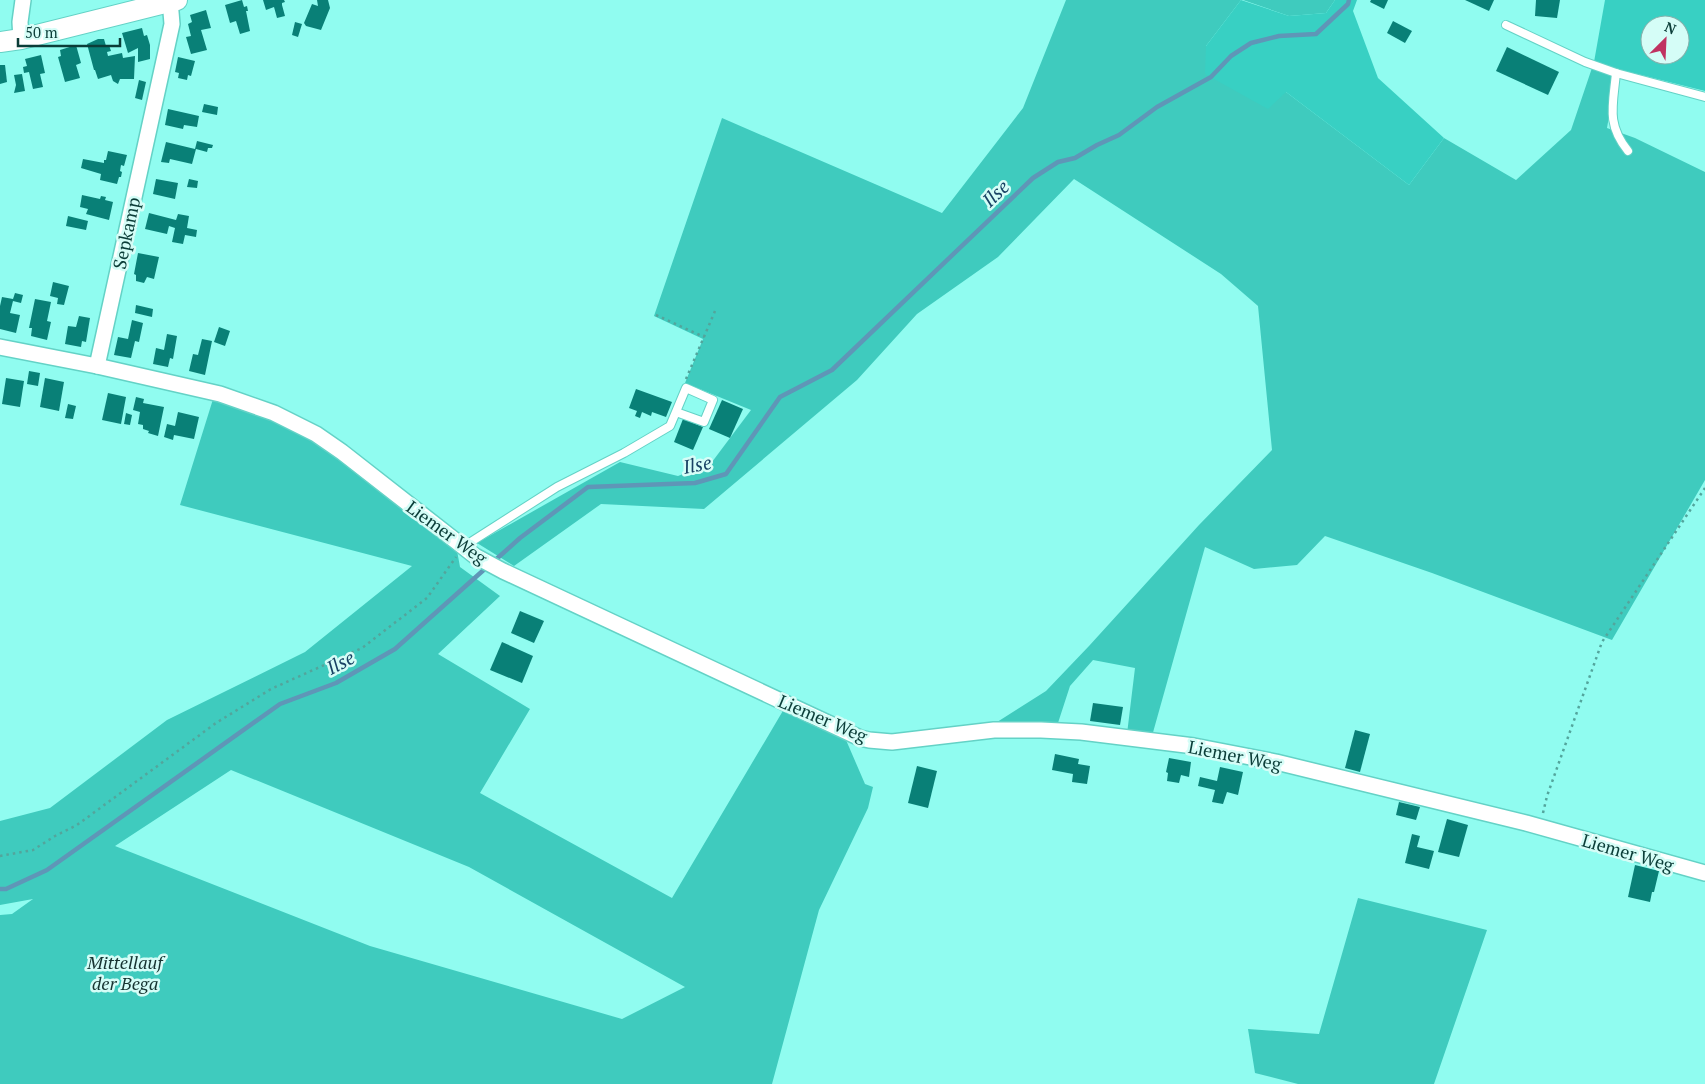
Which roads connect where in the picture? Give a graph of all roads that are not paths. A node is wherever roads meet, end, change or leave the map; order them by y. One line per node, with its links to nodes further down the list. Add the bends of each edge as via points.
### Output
1 (23, 0): 4 (street)
2 (172, 1): 4 (main road); 10 (street, Sepkamp, via 172,24)
3 (1506, 25): 6 (lane)
4 (21, 39): 5 (main road)
5 (0, 42)
6 (1616, 73): 7 (lane); 8 (lane, via 1612,121 1619,140)
7 (1705, 97)
8 (1628, 151)
9 (0, 347): 10 (street)
10 (97, 366): 12 (street, Liemer Weg, via 220,394 274,412 342,452)
11 (676, 412): 11 (lane, via 686,388 712,400 704,422); 12 (lane, via 670,426 557,487)
12 (469, 552): 13 (street, Liemer Weg, via 502,571 869,740 892,742 994,730 1041,730 1194,746 1276,762 1539,827)
13 (1705, 873)

